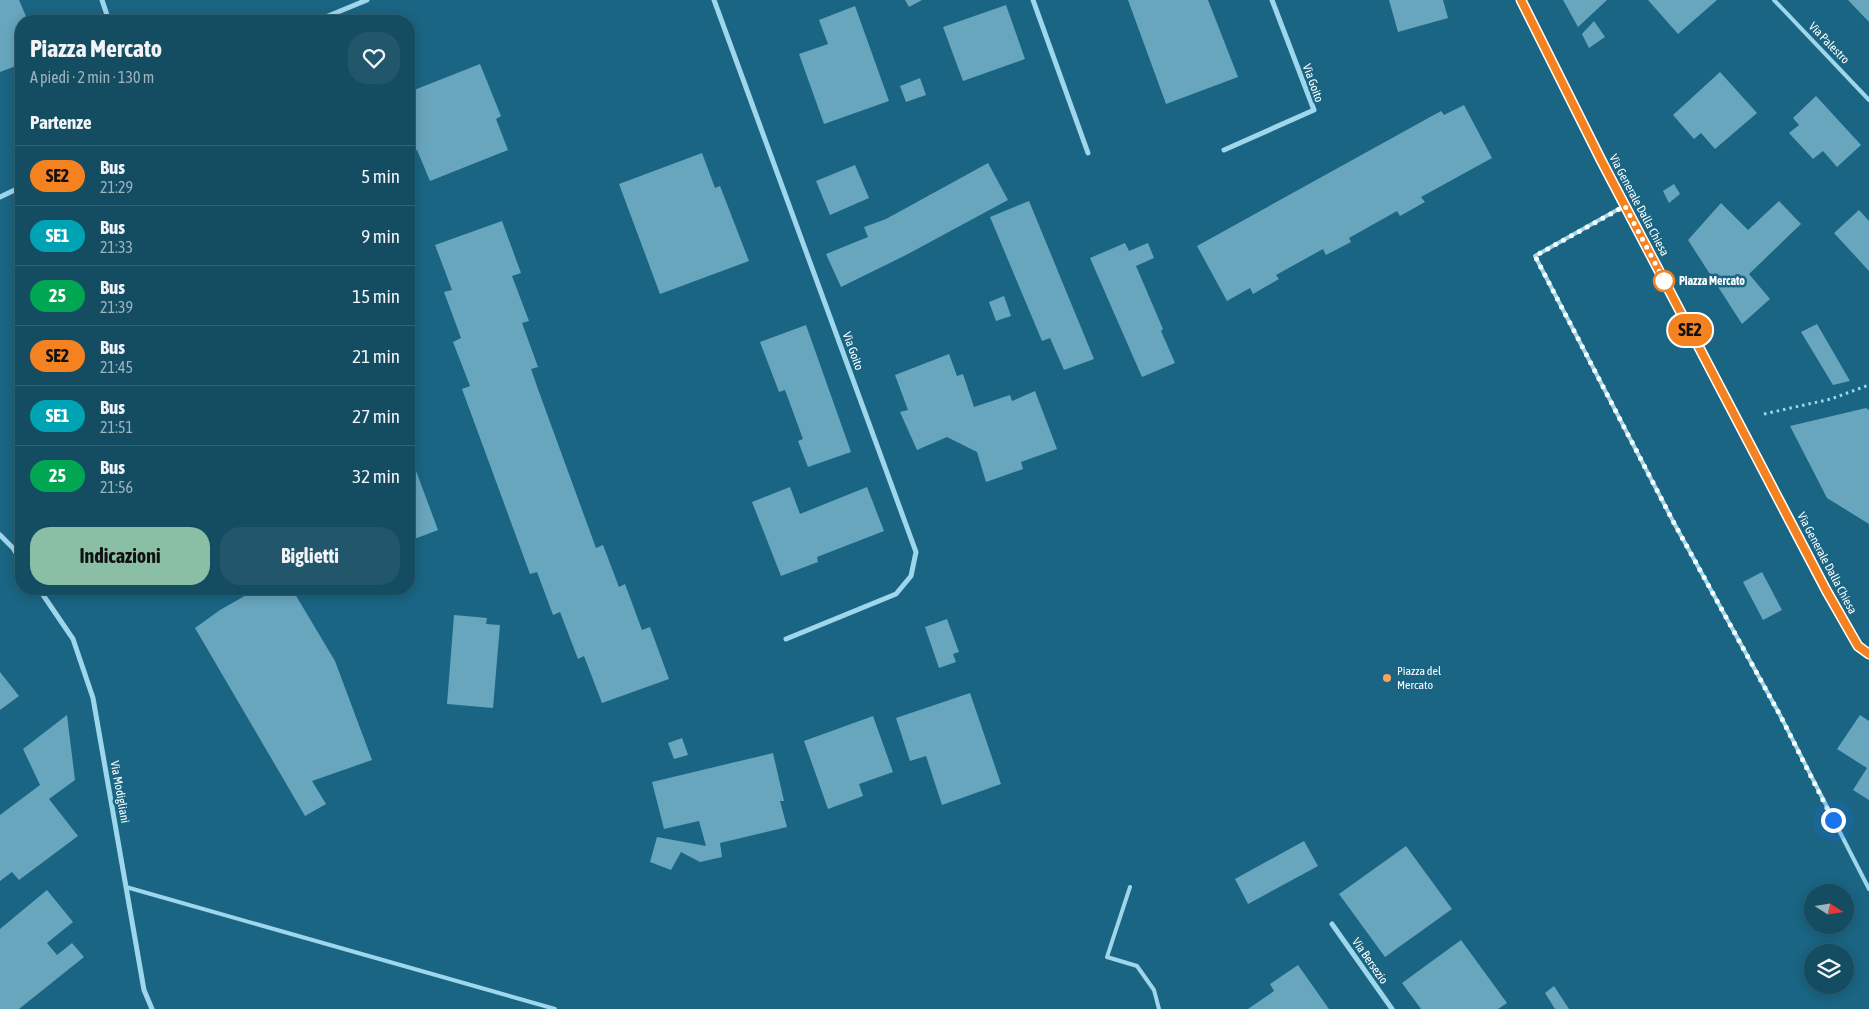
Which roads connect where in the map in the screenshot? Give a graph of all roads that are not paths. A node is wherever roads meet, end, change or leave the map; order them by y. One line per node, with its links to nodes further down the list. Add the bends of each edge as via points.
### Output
1 (102, 0): 8 (street)
2 (367, 0): 9 (street)
3 (714, 0): 19 (street, Via Goito, via 916,552 911,576 896,594)
4 (1033, 0): 12 (street)
5 (1272, 0): 11 (street, Via Goito, via 1314,110)
6 (1521, 0): 15 (street, Via Generale Dalla Chiesa)
7 (1774, 0): 10 (lane, Via Palestro)
8 (107, 15)
9 (331, 15)
10 (1869, 100)
11 (1224, 150)
12 (1088, 153)
13 (15, 190): 14 (street)
14 (0, 197)
15 (1625, 206): 20 (street, Via Generale Dalla Chiesa, via 1826,590 1858,646); 23 (lane, via 1535,256)
16 (0, 535): 17 (street)
17 (15, 551)
18 (42, 595): 22 (street, Via Modigliani, via 74,639 93,698)
19 (786, 639)
20 (1869, 654)
21 (1130, 887): 27 (lane, via 1107,957 1137,966 1154,990)
22 (126, 888): 25 (street, Via Modigliani, via 144,990); 26 (lane)
23 (1869, 889)
24 (1332, 924): 28 (street, Via Bersezio)
25 (152, 1009)
26 (555, 1009)
27 (1159, 1009)
28 (1392, 1009)

